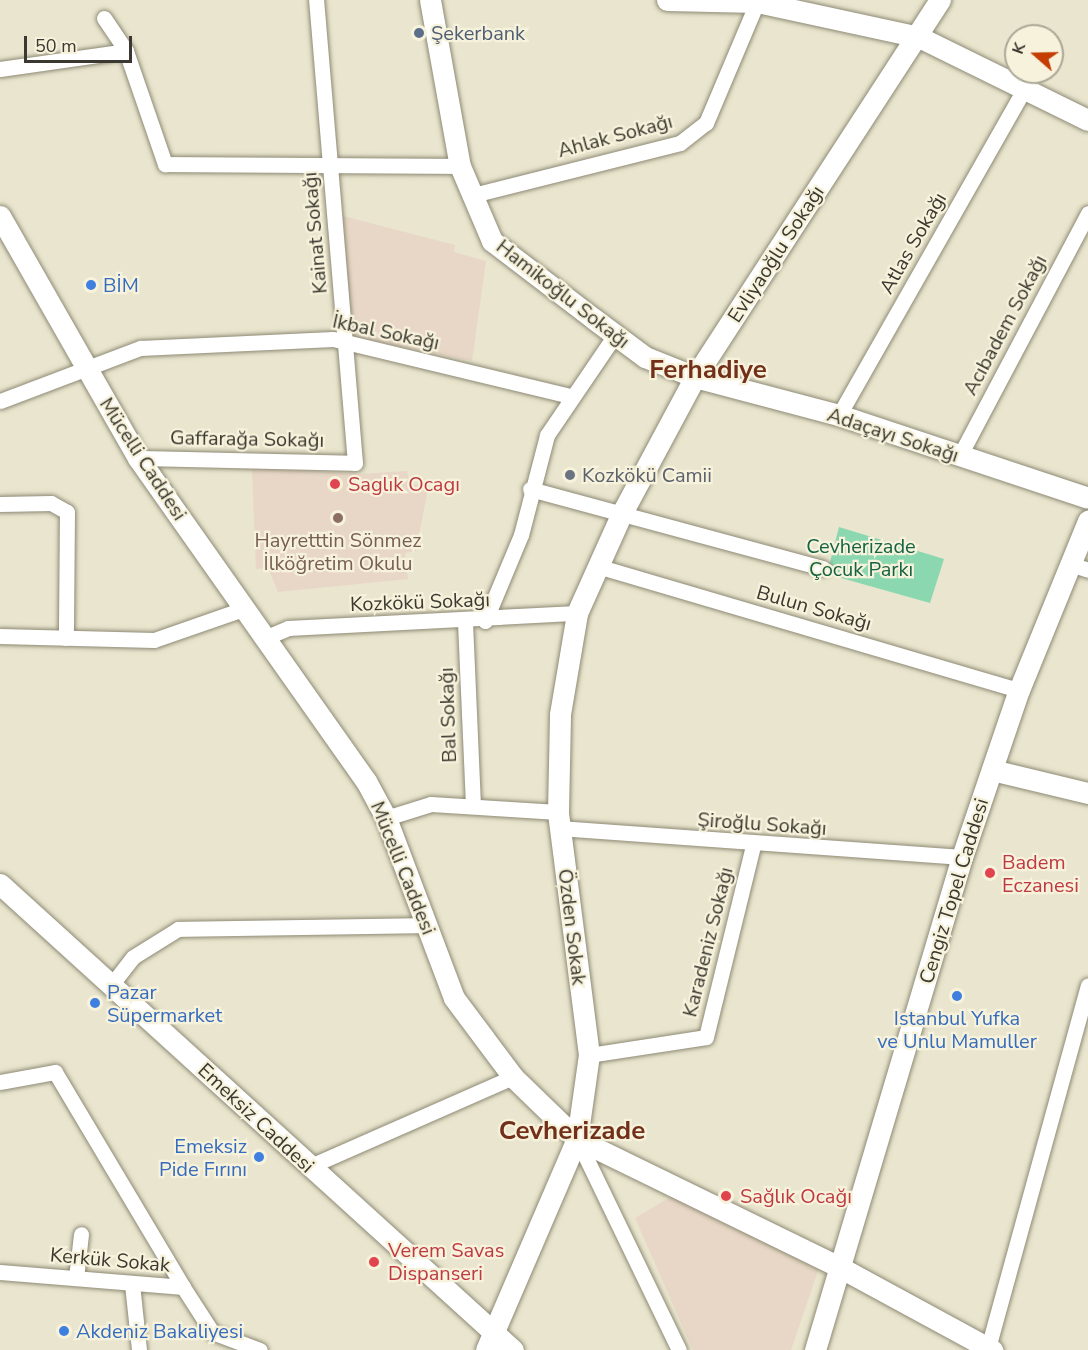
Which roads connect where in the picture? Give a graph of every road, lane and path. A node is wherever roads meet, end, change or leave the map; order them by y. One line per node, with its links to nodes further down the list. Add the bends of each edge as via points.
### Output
1 (316, 0): 12 (street, Kainat Sokağı)
2 (430, 0): 13 (main road, Hamikoğlu Sokağı)
3 (667, 0): 5 (main road)
4 (940, 0): 7 (main road, Evliyaoğlu Sokağı)
5 (758, 1): 7 (main road); 14 (street, Ahlak Sokağı, via 706,123 680,143)
6 (104, 18): 8 (street)
7 (919, 37): 10 (main road); 20 (main road, Evliyaoğlu Sokağı)
8 (126, 51): 9 (street); 12 (street, via 165,165)
9 (0, 69)
10 (1023, 91): 11 (main road); 23 (street, Atlas Sokağı)
11 (1088, 120)
12 (330, 163): 13 (street); 18 (street, Kainat Sokağı)
13 (460, 166): 14 (main road, Hamikoğlu Sokağı)
14 (472, 195): 17 (main road, Hamikoğlu Sokağı, via 492,241)
15 (1088, 213): 24 (street, Acıbadem Sokağı)
16 (0, 216): 19 (main road, Mücelli Caddesi)
17 (615, 335): 20 (main road, Hamikoğlu Sokağı, via 645,357); 21 (street)
18 (346, 342): 19 (street, İkbal Sokağı, via 140,348); 21 (street, İkbal Sokağı); 26 (street, Kainat Sokağı)
19 (85, 367): 22 (street, İkbal Sokağı); 25 (main road, Mücelli Caddesi)
20 (695, 377): 23 (main road, Adaçayı Sokağı); 30 (main road, Evliyaoğlu Sokağı)
21 (572, 396): 27 (street, via 547,435)
22 (0, 401)
23 (839, 415): 24 (main road, Adaçayı Sokağı)
24 (959, 457): 28 (main road, Adaçayı Sokağı)
25 (138, 458): 26 (street, Gaffarağa Sokağı); 35 (main road, Mücelli Caddesi)
26 (355, 463)
27 (530, 489): 30 (street); 37 (street, via 521,535)
28 (1088, 498)
29 (0, 504): 41 (street, via 51,503 67,512)
30 (622, 513): 32 (main road, Özden Sokak); 34 (street)
31 (1088, 521): 33 (main road, Cengiz Topel Caddesi)
32 (597, 566): 36 (main road, Özden Sokak); 42 (street, Bulun Sokağı)
33 (1079, 567): 42 (main road, Cengiz Topel Caddesi)
34 (823, 568)
35 (246, 608): 40 (main road, Mücelli Caddesi); 41 (street, via 154,640)
36 (577, 613): 37 (street, Kozkökü Sokağı); 47 (main road, Özden Sokak, via 560,714)
37 (485, 621): 38 (street, Kozkökü Sokağı)
38 (465, 622): 40 (street, Kozkökü Sokağı, via 288,628); 45 (street, Bal Sokağı)
39 (0, 636): 41 (street)
40 (267, 637): 46 (main road, Mücelli Caddesi)
41 (66, 638)
42 (1019, 690): 43 (main road, Cengiz Topel Caddesi)
43 (992, 770): 44 (main road); 49 (main road, Cengiz Topel Caddesi)
44 (1088, 793)
45 (473, 806): 46 (street, Şiroğlu Sokağı, via 431,804); 47 (street, Şiroğlu Sokağı)
46 (386, 818): 51 (main road, Mücelli Caddesi)
47 (559, 820): 48 (street, Şiroğlu Sokağı); 54 (main road, Özden Sokak)
48 (753, 846): 49 (street, Şiroğlu Sokağı); 54 (street, Karadeniz Sokağı, via 706,1037)
49 (962, 857): 60 (main road, Cengiz Topel Caddesi)
50 (0, 884): 52 (main road, Emeksiz Caddesi)
51 (426, 925): 52 (street, via 178,929 133,957); 55 (main road, Mücelli Caddesi, via 454,998)
52 (112, 984): 58 (main road, Emeksiz Caddesi)
53 (1088, 986): 66 (street)
54 (589, 1055): 57 (main road, Özden Sokak)
55 (513, 1077): 57 (main road, Mücelli Caddesi); 58 (street)
56 (0, 1082): 64 (street, via 55,1072)
57 (577, 1139): 60 (main road, Mücelli Caddesi); 65 (main road, Özden Sokak); 70 (street)
58 (308, 1167): 65 (main road, Emeksiz Caddesi)
59 (81, 1234): 62 (street)
60 (843, 1269): 66 (main road, Mücelli Caddesi); 71 (main road, Cengiz Topel Caddesi)
61 (0, 1272): 62 (street, Kerkük Sokak)
62 (76, 1278): 63 (street, Kerkük Sokak)
63 (132, 1284): 64 (street, Kerkük Sokak); 67 (street)
64 (183, 1287): 68 (street, Kerkük Sokak, via 212,1332)
65 (490, 1342): 69 (main road, Emeksiz Caddesi)
66 (990, 1349)
67 (139, 1350)
68 (260, 1350)
69 (513, 1350)
70 (680, 1350)
71 (815, 1350)

